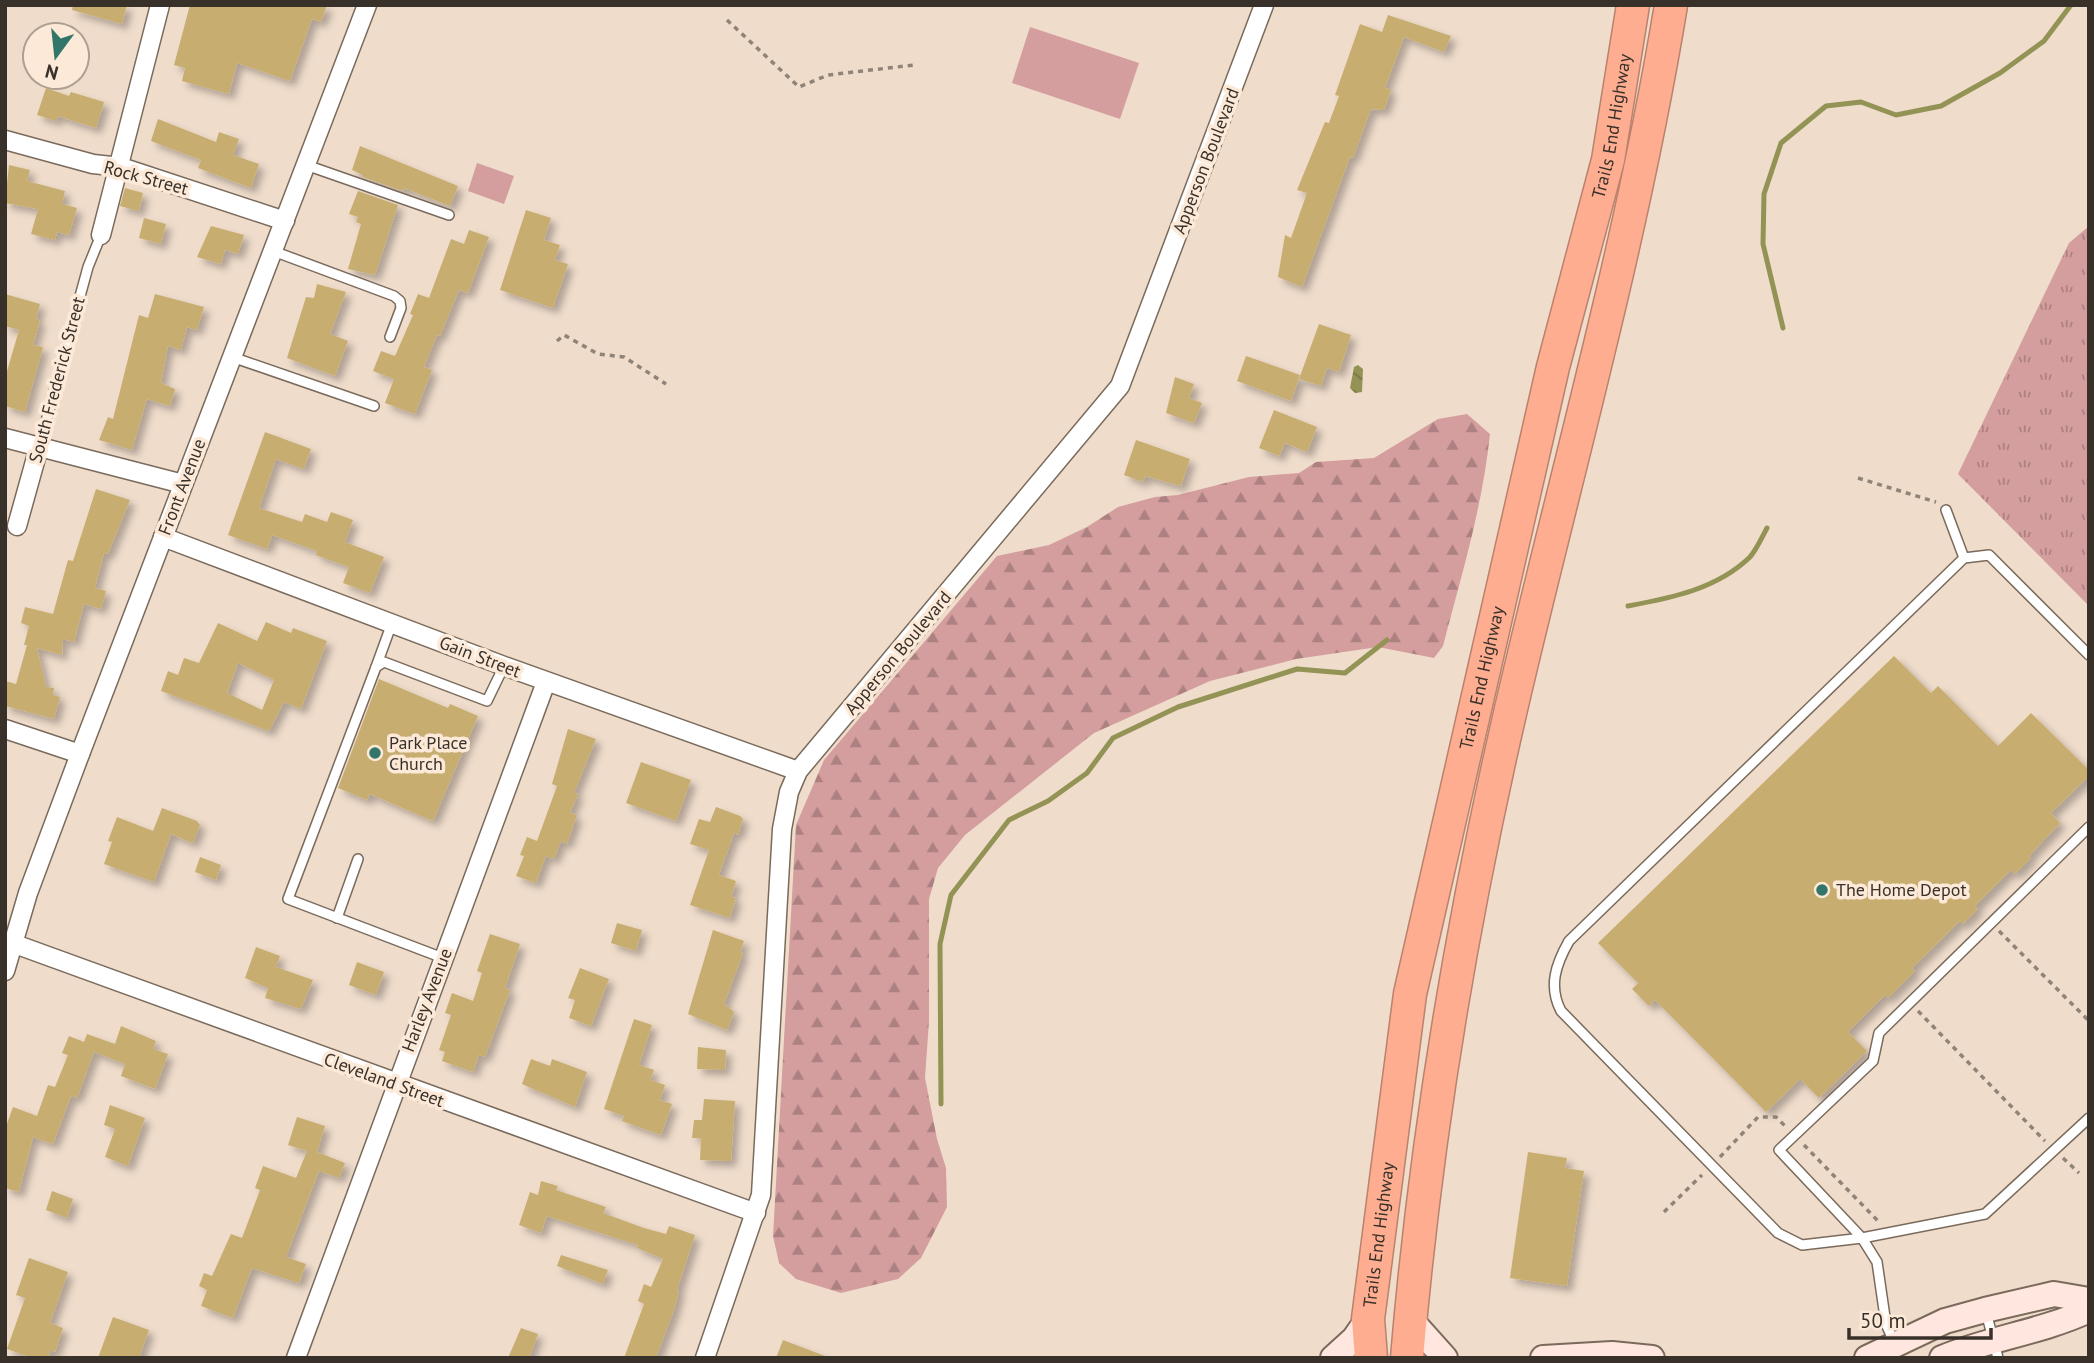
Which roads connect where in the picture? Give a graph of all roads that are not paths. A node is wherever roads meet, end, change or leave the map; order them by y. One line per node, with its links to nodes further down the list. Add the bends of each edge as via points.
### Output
1 (160, 5): 8 (street)
2 (367, 5): 7 (street, Front Avenue)
3 (1264, 5): 30 (street, Apperson Boulevard, via 1120,386)
4 (1633, 5): 44 (highway, Trails End Highway, via 1608,160 1553,367 1410,994)
5 (1671, 5): 45 (highway, Trails End Highway, via 1629,225 1523,656 1471,897 1427,1166)
6 (5, 140): 8 (street, Rock Street)
7 (306, 165): 9 (lane); 10 (street, Front Avenue)
8 (121, 167): 10 (street, Rock Street); 11 (street)
9 (449, 215)
10 (285, 220): 12 (street, Front Avenue)
11 (101, 235): 17 (lane, South Frederick Street)
12 (273, 251): 13 (lane, via 394,296 401,308); 14 (street, Front Avenue)
13 (390, 337)
14 (232, 357): 15 (lane); 18 (street, Front Avenue)
15 (374, 406)
16 (5, 438): 17 (street)
17 (39, 447): 18 (street); 20 (street, South Frederick Street)
18 (183, 484): 21 (street, Front Avenue)
19 (1946, 510): 22 (lane)
20 (17, 526)
21 (163, 537): 23 (street, Gain Street); 29 (street, Front Avenue)
22 (1964, 558): 24 (lane, via 1989,555); 40 (lane, via 1569,941 1557,961 1554,988 1561,1011 1778,1233 1802,1245)
23 (391, 623): 25 (street, Gain Street); 26 (lane)
24 (2089, 655)
25 (504, 666): 26 (lane, via 487,701 384,662); 27 (street, Gain Street)
26 (376, 667): 33 (lane, via 288,899)
27 (546, 682): 30 (street, Gain Street); 35 (street, Harley Avenue)
28 (5, 729): 29 (street)
29 (79, 754): 34 (street, Front Avenue)
30 (798, 771): 39 (street, Apperson Boulevard, via 782,829 763,1180)
31 (2089, 827): 40 (lane, via 1879,1033 1874,1061 1779,1150)
32 (358, 859): 33 (lane)
33 (337, 918): 35 (lane)
34 (12, 943): 36 (street, Front Avenue); 37 (street, Cleveland Street)
35 (443, 958): 37 (street, Harley Avenue)
36 (5, 971)
37 (396, 1084): 39 (street, Cleveland Street); 48 (street, Harley Avenue)
38 (2089, 1118): 40 (lane, via 1985,1214)
39 (756, 1213): 49 (street, Apperson Boulevard)
40 (1862, 1238): 46 (lane, via 1877,1262 1886,1324)
41 (2089, 1300): 42 (main road, via 2054,1294)
42 (1985, 1310): 46 (main road); 47 (lane)
43 (2089, 1310): 47 (main road)
44 (1368, 1319): 50 (main road); 51 (highway, Trails End Highway)
45 (1410, 1320): 52 (highway, Trails End Highway); 53 (main road)
46 (1895, 1343): 56 (main road)
47 (1996, 1349): 57 (main road)
48 (296, 1358)
49 (705, 1358)
50 (1333, 1358)
51 (1371, 1358)
52 (1407, 1358)
53 (1445, 1358)
54 (1544, 1358): 55 (main road, via 1612,1354)
55 (1652, 1358)
56 (1867, 1358)
57 (1942, 1358)

